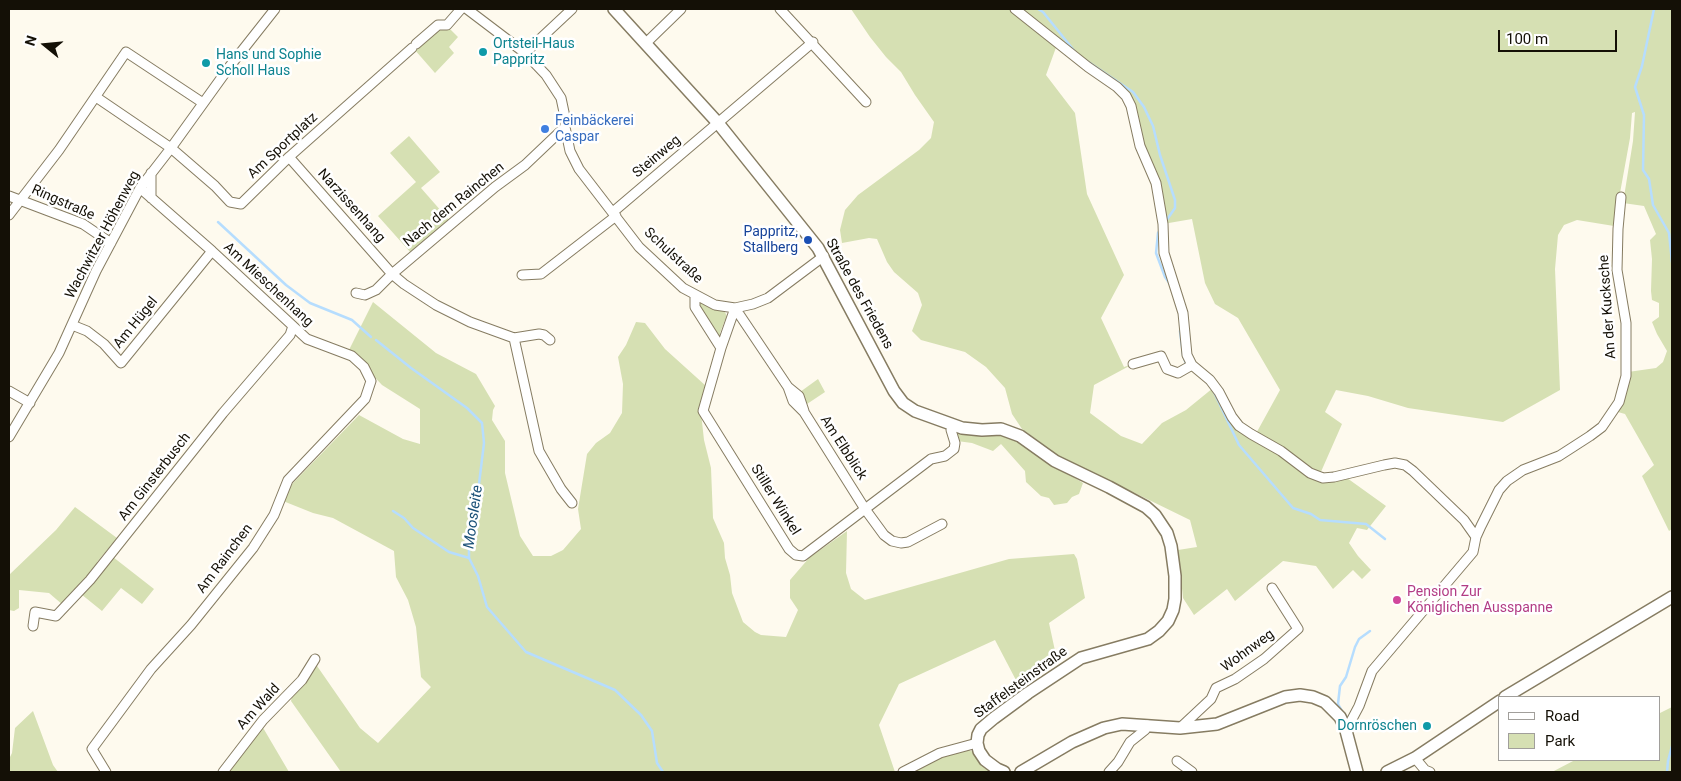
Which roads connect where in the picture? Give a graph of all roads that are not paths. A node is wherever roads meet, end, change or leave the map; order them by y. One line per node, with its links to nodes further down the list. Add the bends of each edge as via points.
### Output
1 (275, 9): 14 (street, Wachwitzer Höhenweg)
2 (462, 9): 18 (street, Am Sportplatz, via 447,25 438,25)
3 (467, 9): 11 (street, Schulstraße)
4 (572, 9): 11 (street)
5 (614, 9): 10 (street, Straße des Friedens)
6 (681, 9): 10 (street)
7 (780, 9): 9 (street)
8 (1015, 9): 41 (street, via 1117,86 1131,106 1140,146 1156,183 1164,253 1183,313 1187,355)
9 (813, 42): 13 (street); 15 (street, Steinweg)
10 (646, 43): 15 (street, Straße des Friedens)
11 (525, 53): 16 (street, Schulstraße, via 558,91)
12 (96, 97): 14 (street, via 126,52); 17 (street); 24 (street)
13 (866, 102)
14 (203, 103): 17 (street, Wachwitzer Höhenweg)
15 (718, 123): 25 (street, Steinweg); 29 (street, Straße des Friedens)
16 (565, 127): 25 (street, Schulstraße, via 570,151 579,169); 30 (street, Nach dem Rainchen, via 525,165)
17 (171, 148): 18 (street, Am Sportplatz, via 230,202 241,204); 19 (street, Wachwitzer Höhenweg)
18 (289, 157): 30 (street, Narzissenhang)
19 (151, 173): 20 (street, Wachwitzer Höhenweg); 23 (street)
20 (140, 188): 23 (street, Am Mieschenhang); 27 (street, Wachwitzer Höhenweg)
21 (9, 196): 24 (street)
22 (1621, 197): 53 (street, An der Kucksche, via 1617,270 1626,324 1626,376 1619,402 1602,426 1570,449 1523,470 1507,481)
23 (151, 198): 28 (street, Am Mieschenhang)
24 (20, 199): 26 (street, Ringstraße); 27 (street, Ringstraße, via 83,224)
25 (614, 214): 31 (street, via 541,274); 33 (street, Schulstraße, via 639,246)
26 (9, 215)
27 (111, 243): 35 (street, Wachwitzer Höhenweg)
28 (212, 251): 35 (street, Am Hügel, via 121,363 104,344); 36 (street, Am Mieschenhang)
29 (824, 256): 34 (street, Schulstraße, via 768,298); 45 (street, Straße des Friedens, via 899,398 915,411)
30 (392, 274): 32 (street, Nach dem Rainchen, via 371,293); 37 (street, Narzissenhang, via 436,305)
31 (522, 275)
32 (356, 294)
33 (694, 295): 34 (street, Schulstraße, via 715,305); 39 (street, via 696,307)
34 (735, 308): 39 (street); 48 (street, Am Elbblick, via 788,387 799,396 804,412)
35 (72, 325): 44 (street, Wachwitzer Höhenweg)
36 (293, 326): 42 (street, Am Mieschenhang, via 314,343 352,356 364,367); 56 (street, Am Ginsterbusch, via 290,335 223,413 90,580 56,616 35,612)
37 (514, 338): 38 (street, via 539,334); 50 (street, via 539,451)
38 (550, 340)
39 (721, 348): 51 (street, Stiller Winkel, via 704,411 784,541 796,555 803,556)
40 (1133, 364): 41 (street, via 1161,356 1167,369 1178,373)
41 (1192, 365): 53 (street, via 1210,380 1239,426 1310,473 1323,478 1390,464 1405,465 1464,520)
42 (371, 381): 66 (street, Am Rainchen, via 365,399 288,480 274,515 254,548 151,669 92,749)
43 (9, 391): 44 (street)
44 (30, 403): 46 (street, Wachwitzer Höhenweg)
45 (953, 425): 47 (street, Straße des Friedens, via 972,430 1012,432 1031,442 1054,461); 49 (street, via 954,449 945,456 931,459)
46 (9, 437)
47 (1109, 487): 63 (street, Staffelsteinstraße, via 1146,507 1167,533 1175,576 1171,616 1148,639 1081,658 1067,666 994,718 981,730)
48 (860, 498): 49 (street, Am Elbblick, via 867,496); 51 (street, Am Elbblick)
49 (876, 500): 51 (street)
50 (572, 503)
51 (865, 509): 52 (street, Am Elbblick, via 884,535 900,543)
52 (942, 524)
53 (1476, 537): 61 (street, An der Kucksche, via 1473,552 1372,671 1359,706)
54 (1272, 588): 62 (street, Wohnweg, via 1298,629 1264,659 1216,688 1211,699)
55 (1672, 597): 58 (street)
56 (34, 626)
57 (315, 659): 67 (street, Am Wald, via 302,680 263,720)
58 (1507, 696)
59 (1498, 702): 64 (street)
60 (1147, 725): 62 (street); 70 (street, via 1122,724 1104,728 1072,742); 71 (street, via 1130,742)
61 (1345, 727): 62 (street, via 1326,702 1300,695 1285,697 1217,724); 73 (street)
62 (1180, 728)
63 (977, 744): 68 (street, via 940,752); 69 (street, via 985,760)
64 (1415, 758): 74 (street); 75 (street)
65 (1177, 762): 72 (street)
66 (106, 772)
67 (223, 772)
68 (903, 772)
69 (1004, 772)
70 (1021, 772)
71 (1109, 772)
72 (1192, 772)
73 (1357, 772)
74 (1387, 772)
75 (1430, 772)

